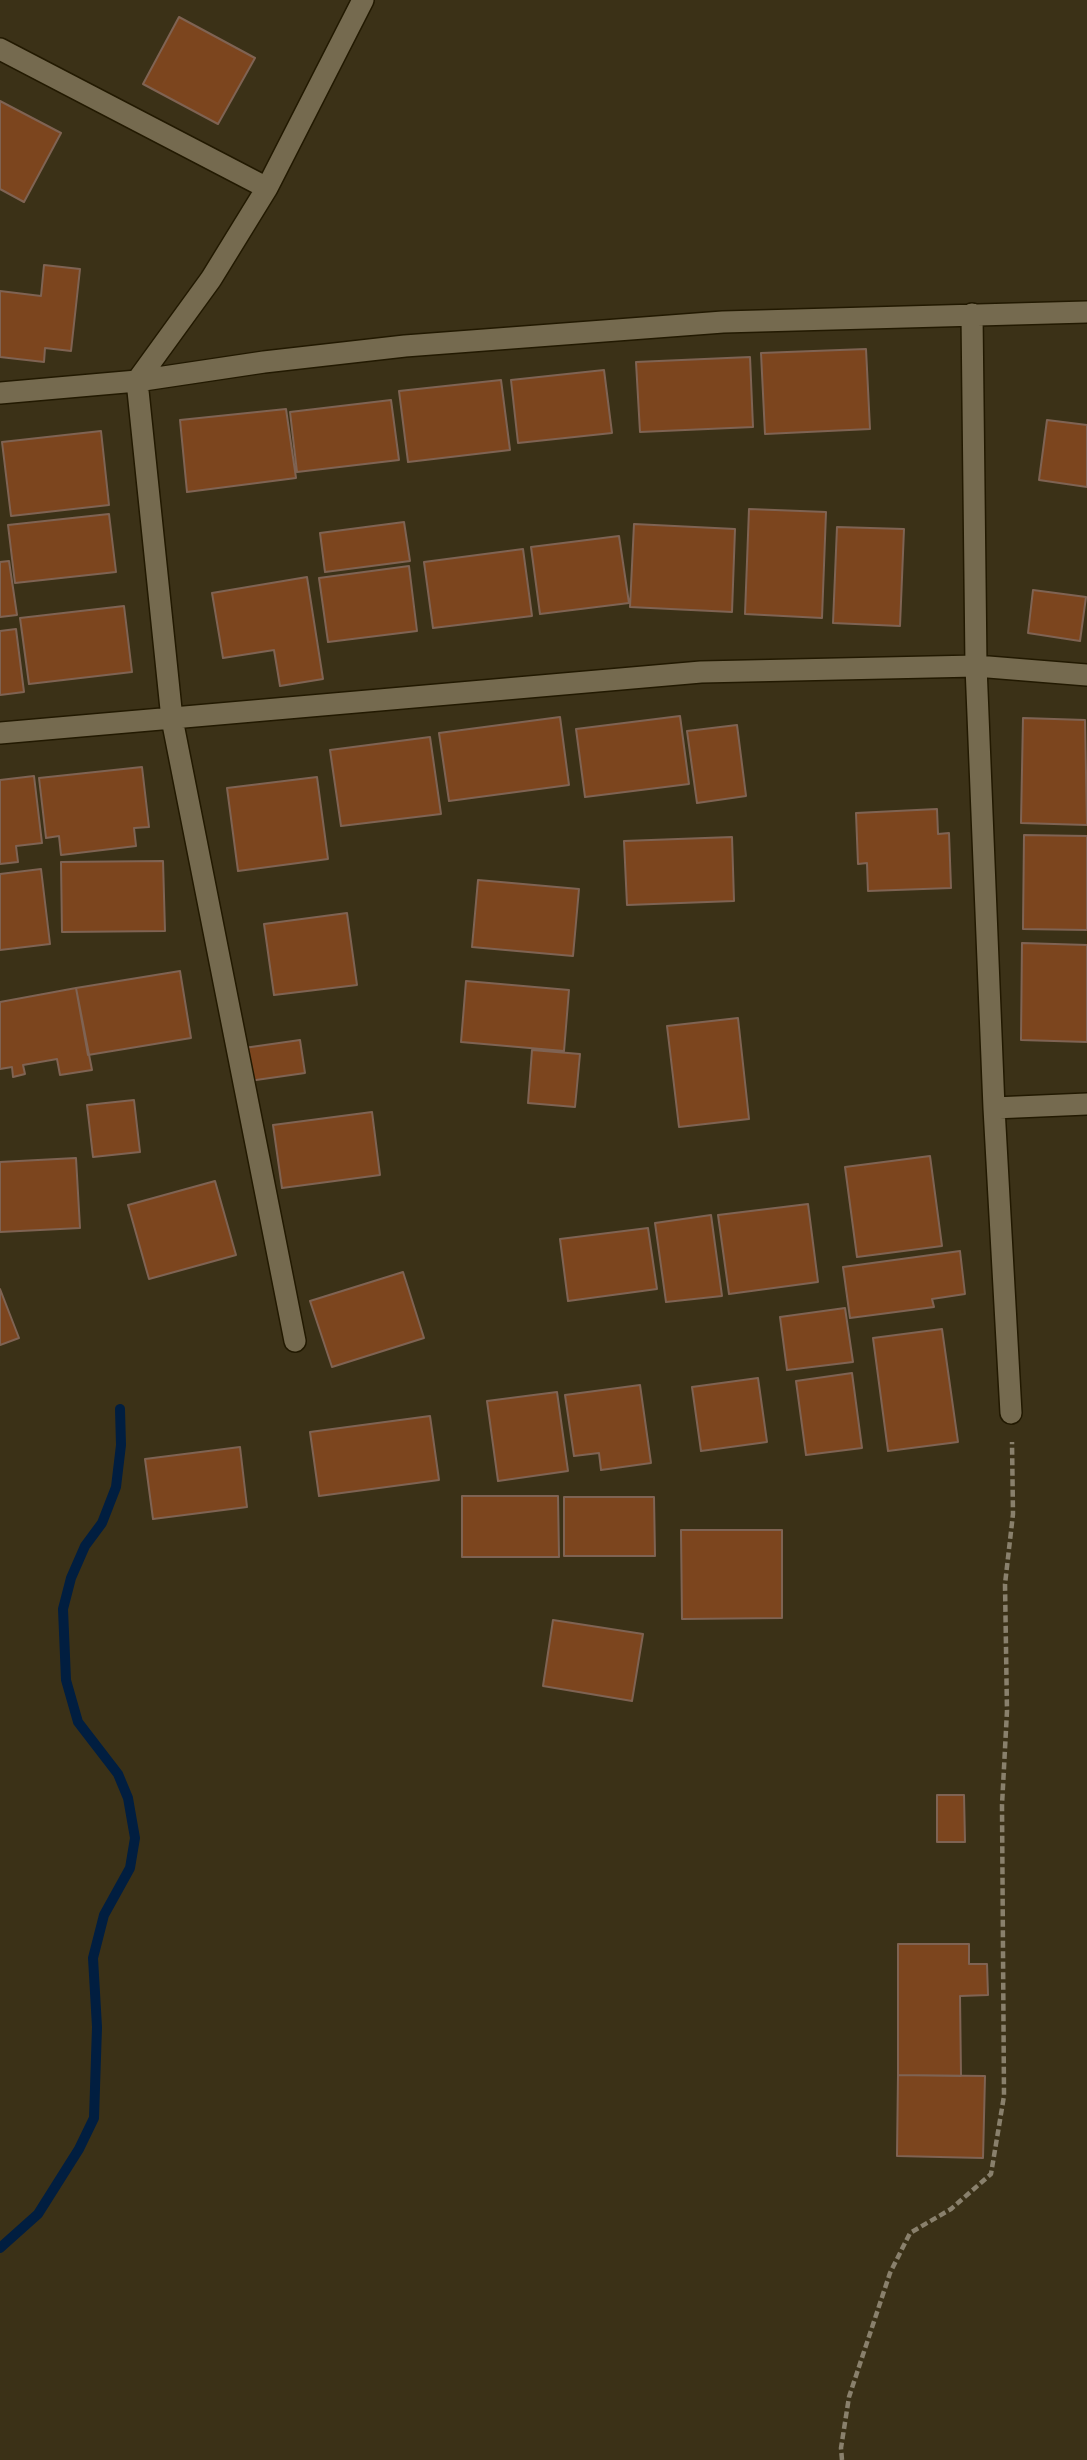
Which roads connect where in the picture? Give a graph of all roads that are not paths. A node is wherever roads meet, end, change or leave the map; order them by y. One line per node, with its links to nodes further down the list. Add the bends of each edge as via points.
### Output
1 (363, 0): 3 (street)
2 (0, 49): 3 (street)
3 (267, 188): 6 (street, via 211,279)
4 (1087, 312): 5 (street)
5 (972, 314): 6 (street, via 723,322 405,346); 8 (street)
6 (137, 381): 7 (street); 10 (street)
7 (0, 393)
8 (976, 666): 9 (street); 10 (street, via 701,672); 13 (street)
9 (1087, 675)
10 (172, 719): 11 (street); 14 (street)
11 (0, 733)
12 (1087, 1104): 13 (street)
13 (994, 1108): 15 (street)
14 (295, 1341)
15 (1012, 1413)

